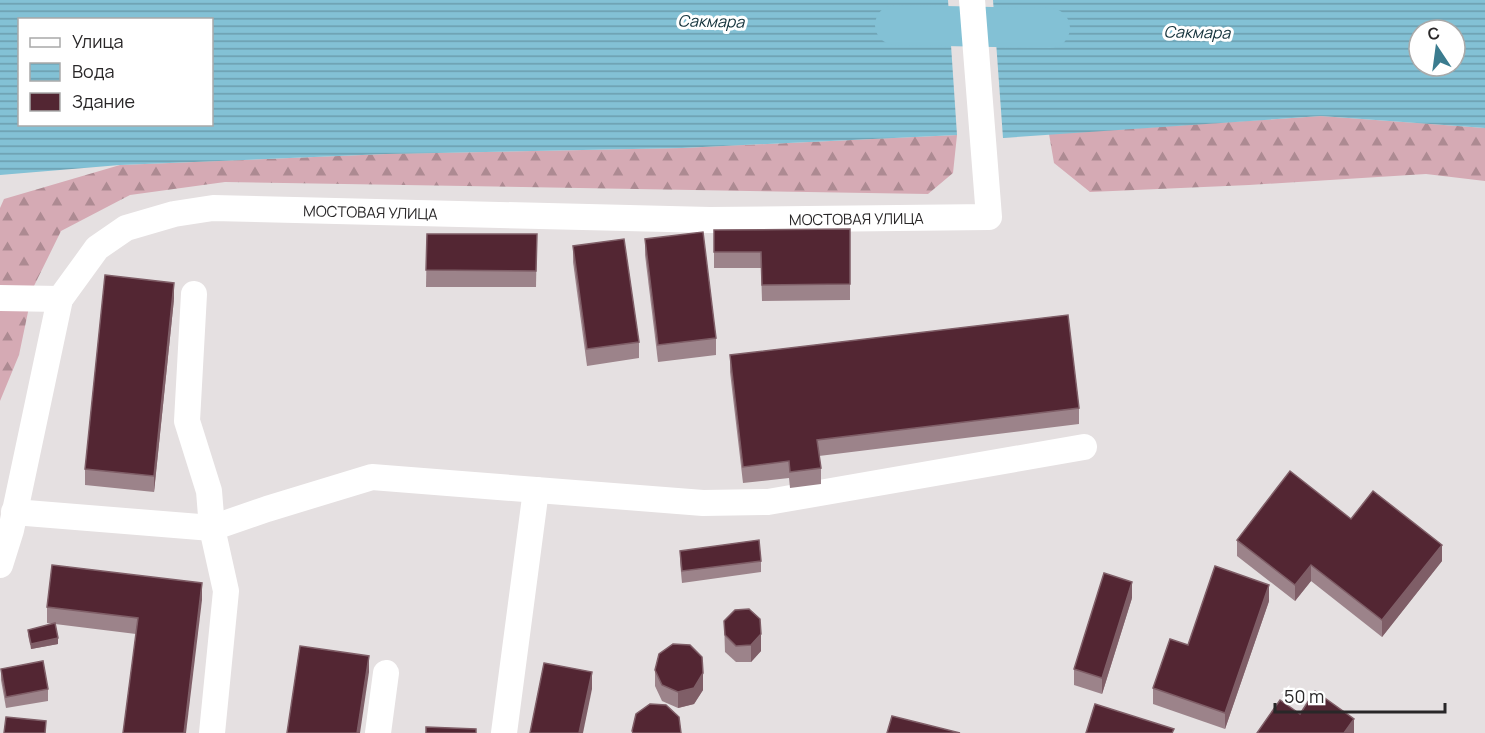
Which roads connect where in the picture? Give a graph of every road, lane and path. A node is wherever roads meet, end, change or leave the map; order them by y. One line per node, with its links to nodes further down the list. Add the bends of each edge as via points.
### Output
1 (972, 0): 4 (street, МОСТОВАЯ УЛИЦА, via 990,217 710,220 213,208 126,228 97,248)
2 (194, 294): 8 (street, via 187,421 209,491)
3 (0, 298): 4 (street)
4 (60, 299): 7 (street, МОСТОВАЯ УЛИЦА)
5 (1084, 447): 6 (street, via 768,502 703,503)
6 (536, 490): 8 (street, via 372,477); 13 (street)
7 (14, 512): 8 (street); 9 (street, МОСТОВАЯ УЛИЦА)
8 (212, 528): 11 (street, via 226,591)
9 (0, 565)
10 (386, 673): 12 (street)
11 (212, 733)
12 (378, 733)
13 (504, 733)

